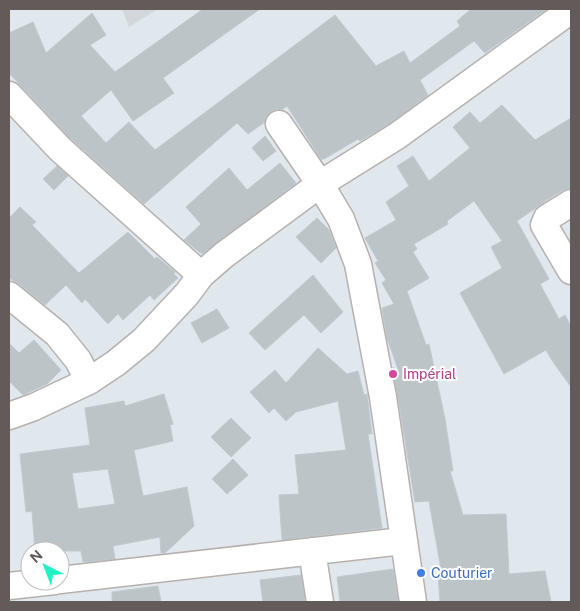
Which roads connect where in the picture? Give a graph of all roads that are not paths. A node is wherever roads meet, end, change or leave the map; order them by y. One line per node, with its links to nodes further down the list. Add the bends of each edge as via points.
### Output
1 (571, 10): 4 (street, via 397,136)
2 (9, 96): 7 (street, via 60,149)
3 (279, 124): 4 (street)
4 (320, 184): 7 (street); 11 (street, via 340,219 358,264 383,397)
5 (571, 203): 6 (street, via 547,218 544,225)
6 (571, 271)
7 (201, 275): 9 (street, via 144,340)
8 (9, 296): 9 (street, via 57,334 78,360)
9 (89, 381): 10 (street)
10 (9, 416)
11 (403, 540): 12 (street); 15 (street)
12 (312, 551): 13 (street); 14 (street)
13 (70, 579)
14 (320, 602)
15 (413, 602)

